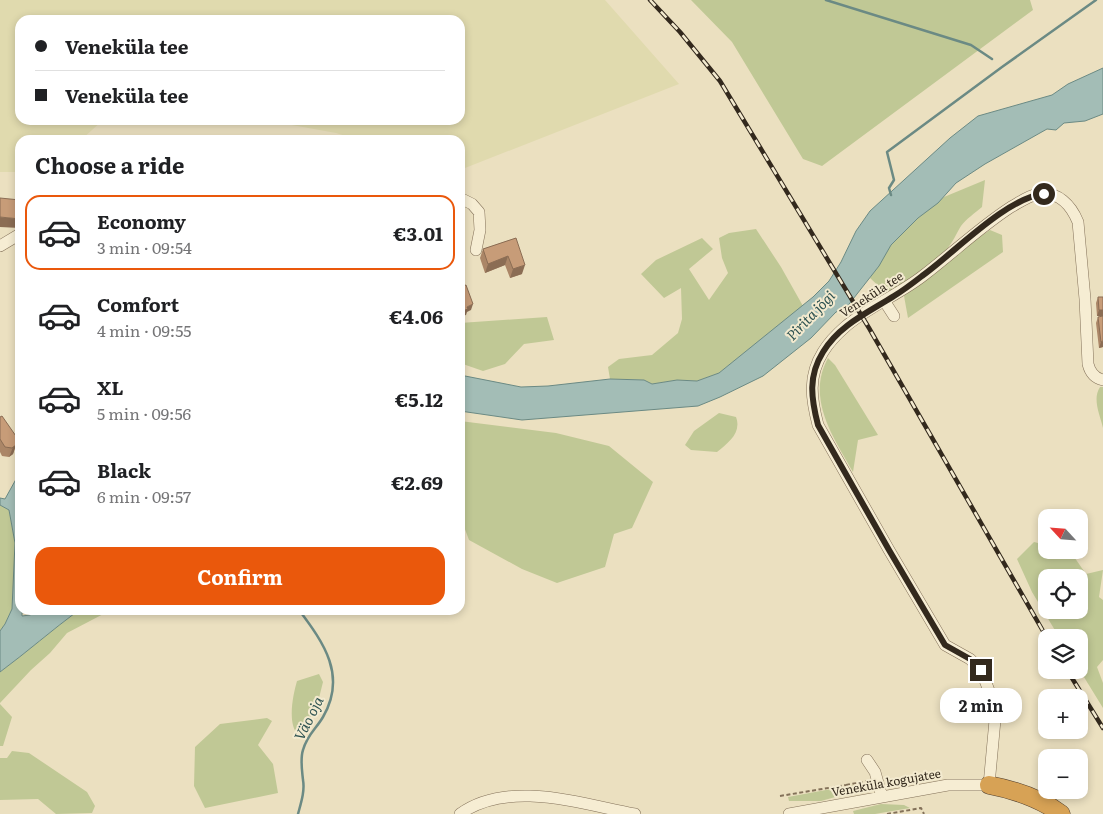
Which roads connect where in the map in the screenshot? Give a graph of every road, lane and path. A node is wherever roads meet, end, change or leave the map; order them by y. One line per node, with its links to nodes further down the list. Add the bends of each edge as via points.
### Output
1 (465, 200): 4 (street, via 479,212)
2 (15, 237): 3 (street)
3 (0, 246)
4 (476, 250)
5 (885, 302): 6 (street); 7 (street, Veneküla tee, via 1010,208 1036,194 1053,195 1068,204 1078,222 1088,364 1093,376); 11 (street, Veneküla tee, via 846,326 823,351 812,379 813,405 827,443 940,637 950,649 970,659 981,670 994,701 996,720)
6 (894, 316)
7 (1103, 380)
8 (867, 760): 9 (street)
9 (877, 779): 10 (path); 13 (street)
10 (846, 785): 12 (path); 14 (path)
11 (989, 785): 13 (street, Veneküla kogujatee, via 948,785); 21 (highway, via 1024,794)
12 (780, 796)
13 (882, 797): 14 (street, Veneküla kogujatee)
14 (849, 803): 18 (street, Veneküla kogujatee)
15 (610, 812): 16 (street, via 526,795 493,799); 17 (street)
16 (460, 814)
17 (634, 814)
18 (791, 814)
19 (887, 814): 20 (path, via 921,808)
20 (924, 814)
21 (1061, 814)

